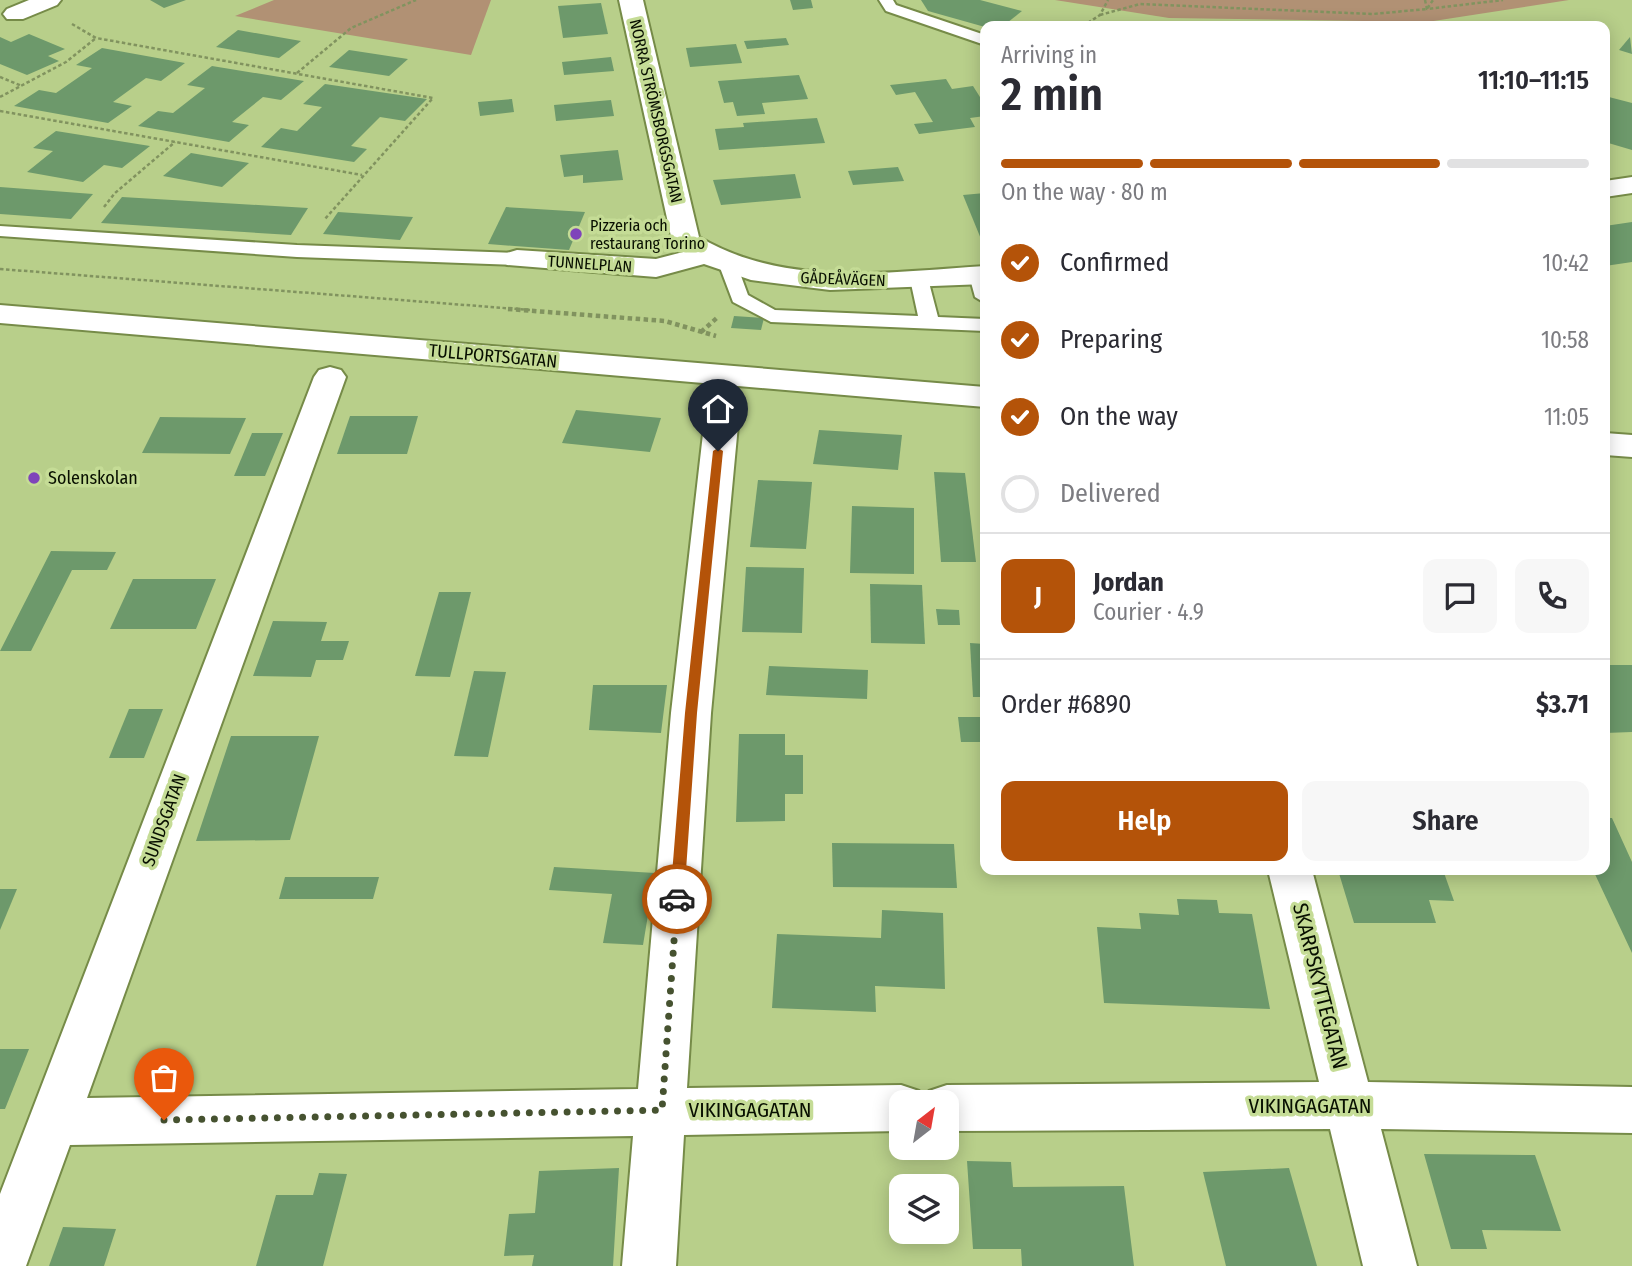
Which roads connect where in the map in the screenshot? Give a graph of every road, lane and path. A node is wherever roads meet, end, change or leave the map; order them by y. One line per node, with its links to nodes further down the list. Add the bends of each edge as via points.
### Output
1 (416, 0): 15 (path, via 351,28)
2 (631, 0): 28 (street, NORRA STRÖMSBORGSGATAN, via 687,241)
3 (886, 0): 14 (lane, via 891,8)
4 (1108, 0): 11 (path)
5 (1425, 0): 9 (path)
6 (1433, 0): 9 (path)
7 (1503, 0): 9 (path)
8 (43, 2): 10 (street); 13 (path)
9 (1427, 9): 11 (path, via 1373,14 1140,4)
10 (15, 13)
11 (1100, 15): 12 (path)
12 (1091, 21)
13 (96, 38): 15 (path); 17 (path)
14 (980, 38)
15 (297, 74): 21 (path, via 433,98)
16 (0, 77): 17 (path)
17 (23, 87): 18 (path)
18 (0, 97)
19 (0, 111): 20 (path)
20 (176, 142): 21 (path); 25 (path, via 115,193)
21 (363, 175): 26 (path)
22 (1632, 185): 23 (street)
23 (1610, 189)
24 (0, 231): 25 (lane)
25 (79, 236): 26 (lane)
26 (297, 251): 27 (lane)
27 (517, 259): 28 (street, TUNNELPLAN, via 656,268)
28 (716, 260): 30 (street, GÅDEÅVÄGEN, via 768,275 867,282); 33 (lane, via 740,298 771,316)
29 (0, 269): 35 (path, via 666,321)
30 (920, 279): 31 (street, GÅDEÅVÄGEN); 33 (lane)
31 (980, 282)
32 (0, 314): 37 (street, TULLPORTSGATAN)
33 (929, 323): 34 (lane)
34 (980, 325)
35 (723, 338)
36 (330, 377): 47 (street, SUNDSGATAN)
37 (980, 397)
38 (721, 425): 45 (street, via 691,713)
39 (1610, 444): 40 (street)
40 (1632, 446)
41 (1291, 875): 42 (street, SKARPSKYTTEGATAN)
42 (1350, 1105): 44 (street, VIKINGAGATAN); 46 (street, VIKINGAGATAN); 50 (street, SKARPSKYTTEGATAN)
43 (889, 1108): 45 (street, VIKINGAGATAN)
44 (959, 1108)
45 (662, 1110): 47 (street, VIKINGAGATAN); 49 (street)
46 (1632, 1110)
47 (53, 1122): 48 (street, SUNDSGATAN)
48 (0, 1264)
49 (649, 1266)
50 (1390, 1266)

